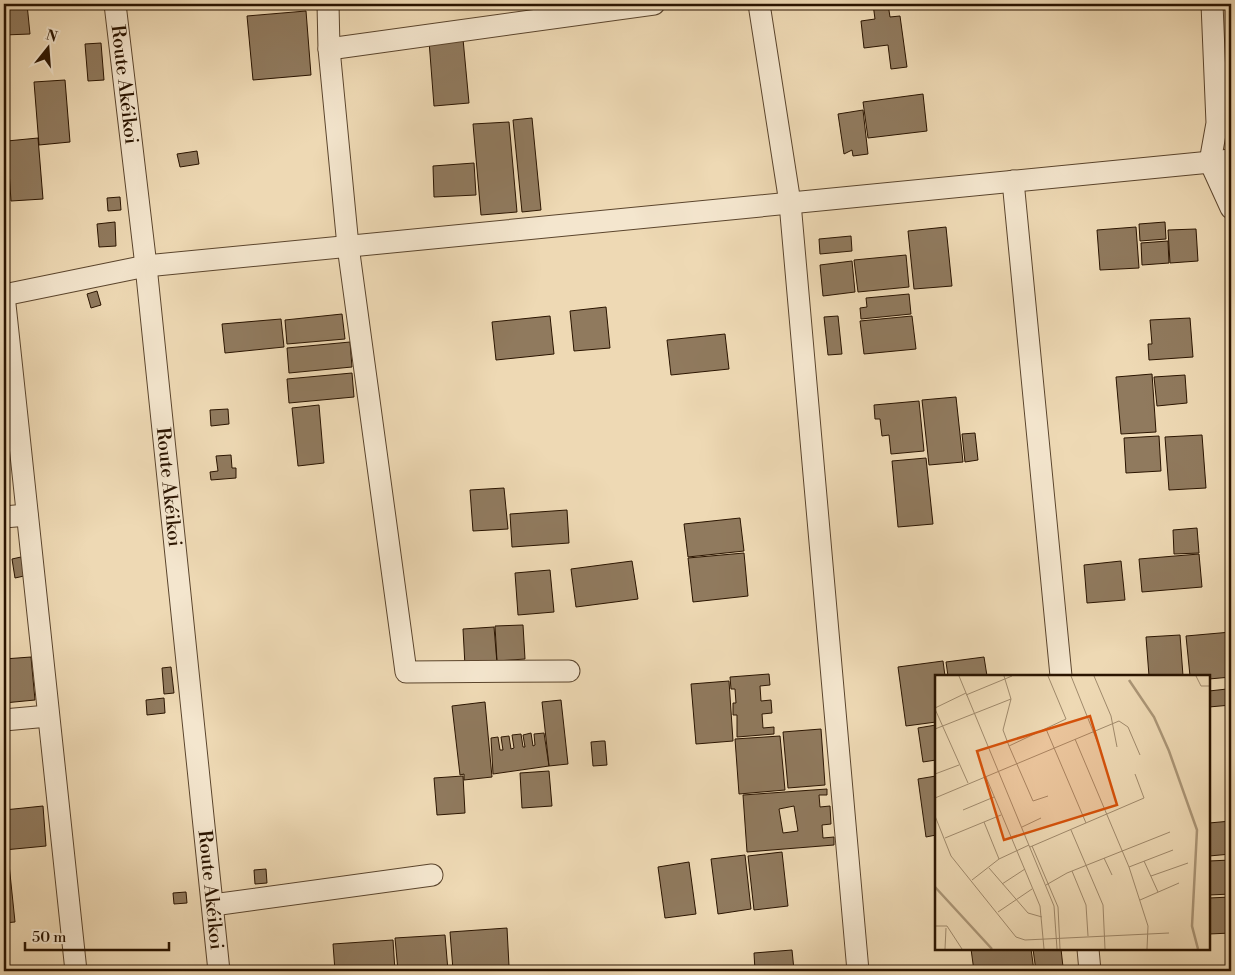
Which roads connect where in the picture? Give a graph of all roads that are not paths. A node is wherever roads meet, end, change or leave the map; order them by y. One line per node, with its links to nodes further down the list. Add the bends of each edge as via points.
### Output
1 (115, 4): 13 (street, Route Akéikoi)
2 (328, 4): 6 (street)
3 (654, 4): 6 (street)
4 (759, 4): 10 (street)
5 (1212, 4): 8 (street, via 1217,123)
6 (329, 49): 12 (street)
7 (1231, 160): 8 (street)
8 (1210, 162): 9 (street); 11 (street)
9 (1013, 181): 10 (street); 18 (street)
10 (790, 203): 12 (street); 26 (street)
11 (1231, 208)
12 (348, 246): 13 (street); 17 (street, via 406,672)
13 (146, 266): 14 (street); 22 (street, Route Akéikoi)
14 (4, 295): 15 (street)
15 (27, 515): 16 (street); 19 (street)
16 (4, 517)
17 (569, 671)
18 (1061, 675)
19 (48, 716): 20 (street); 24 (street)
20 (4, 720)
21 (432, 875): 22 (street)
22 (213, 905): 25 (street, Route Akéikoi)
23 (1088, 950): 27 (street)
24 (76, 971)
25 (220, 971)
26 (858, 971)
27 (1090, 971)

